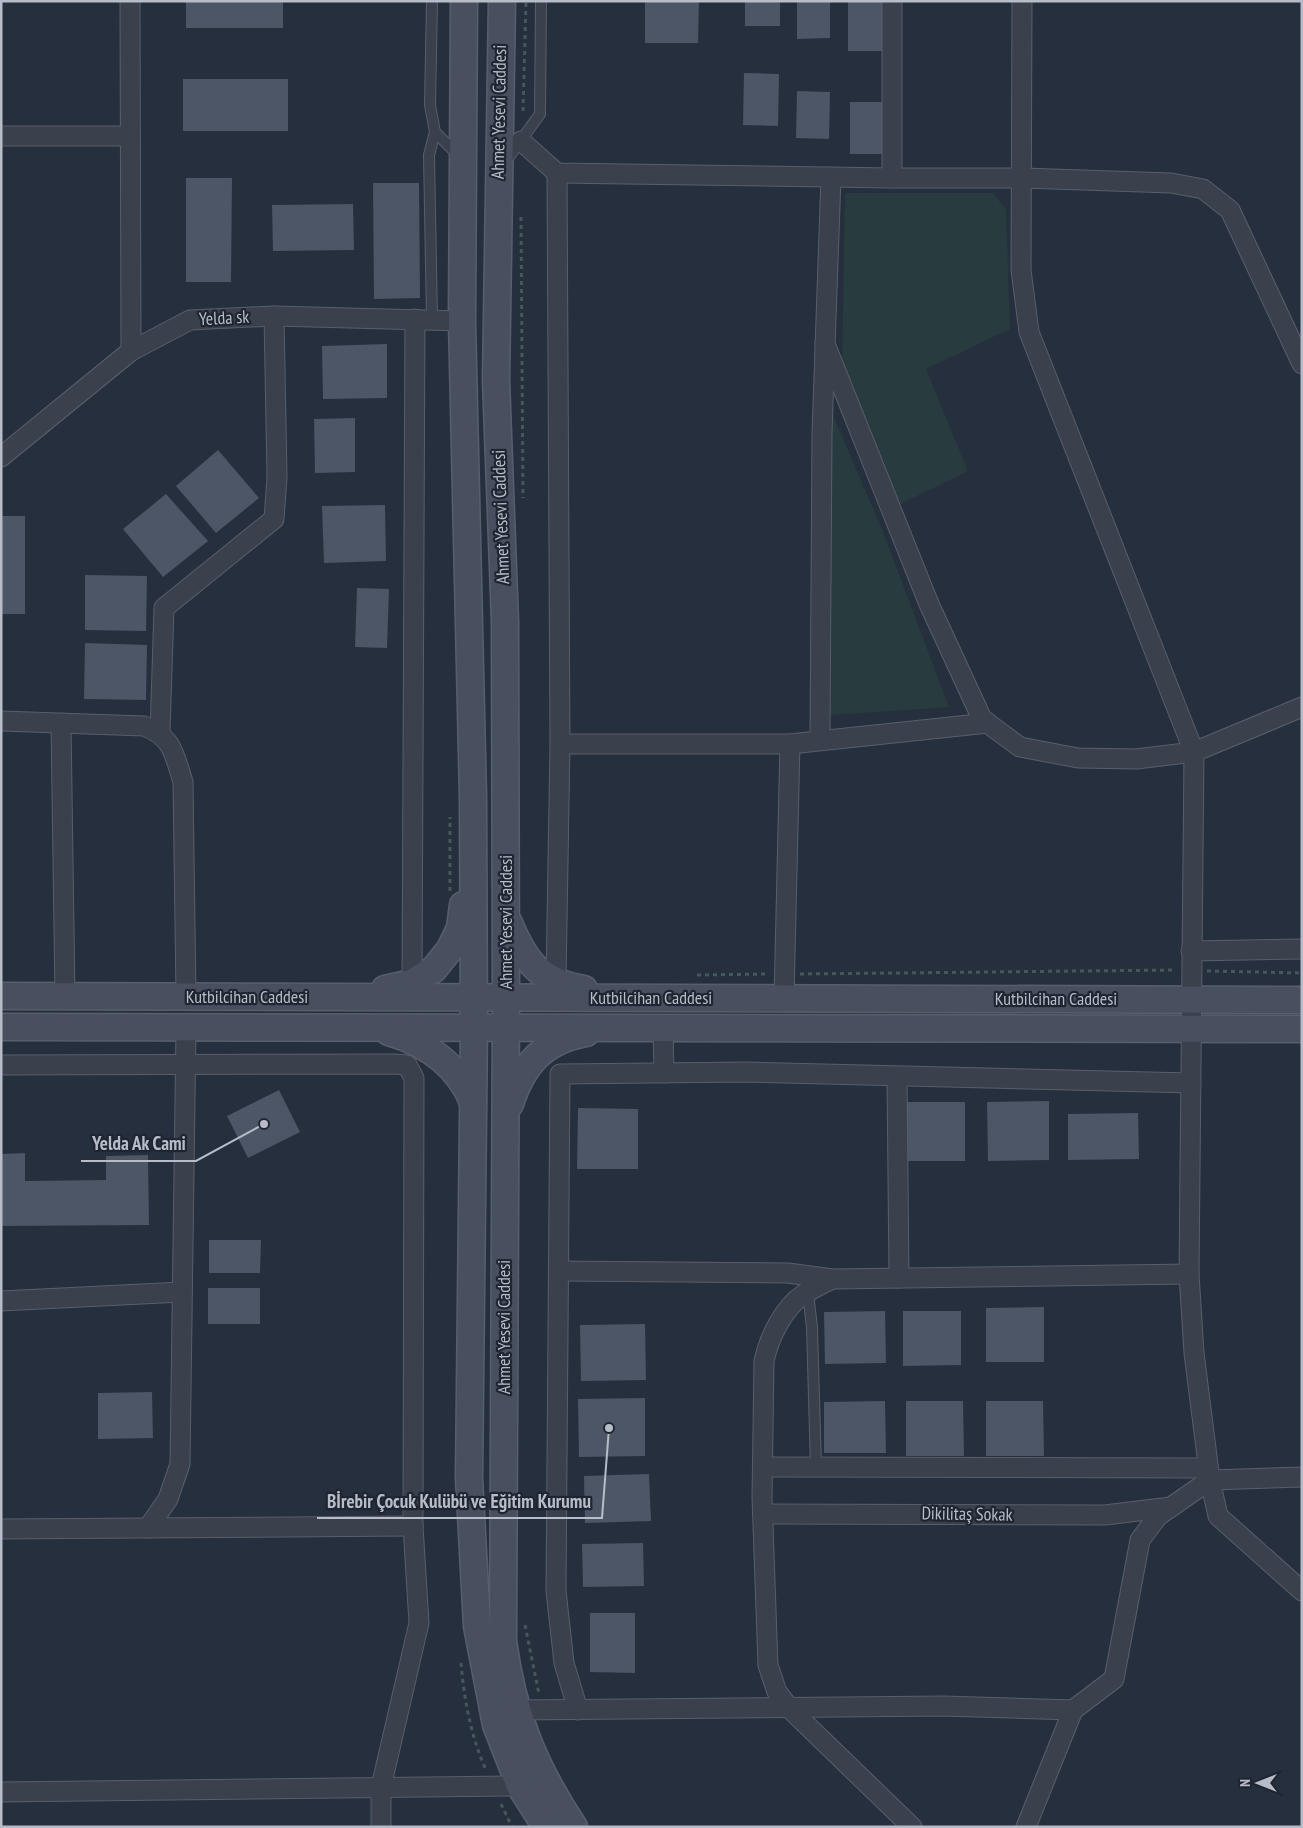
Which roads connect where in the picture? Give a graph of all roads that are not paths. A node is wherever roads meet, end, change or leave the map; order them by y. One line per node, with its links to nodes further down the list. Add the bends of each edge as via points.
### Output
1 (130, 1): 10 (street)
2 (432, 1): 8 (lane, via 430,105)
3 (464, 1): 12 (main road, Ahmet Yesevi Caddesi)
4 (502, 1): 13 (main road, Ahmet Yesevi Caddesi)
5 (541, 1): 11 (lane, via 540,114)
6 (892, 1): 16 (street)
7 (1022, 1): 17 (street)
8 (435, 132): 12 (lane); 19 (lane, via 429,155)
9 (1, 136): 10 (street)
10 (130, 136): 22 (street)
11 (521, 141): 13 (lane); 14 (street)
12 (463, 159): 20 (main road, Ahmet Yesevi Caddesi)
13 (497, 172): 35 (main road, Ahmet Yesevi Caddesi, via 496,380 506,622)
14 (557, 172): 15 (street); 31 (street)
15 (831, 178): 16 (street); 21 (street)
16 (892, 178): 17 (street)
17 (1023, 178): 23 (street, via 1171,183 1202,189 1230,210); 33 (street, via 1021,270 1029,332)
18 (274, 316): 19 (street, Yelda sk); 22 (street, Yelda sk, via 190,320); 29 (street, via 277,477 274,518 164,608)
19 (423, 320): 20 (street, Yelda sk); 39 (street)
20 (462, 321): 34 (main road, Ahmet Yesevi Caddesi)
21 (825, 344): 28 (street, via 929,604 982,719); 30 (street)
22 (131, 351): 24 (street, Yelda sk)
23 (1302, 364)
24 (1, 457)
25 (1302, 707): 33 (street)
26 (1, 721): 27 (street)
27 (61, 722): 29 (street, via 144,726); 43 (street)
28 (988, 723): 30 (street); 33 (street, via 1020,747 1078,758 1136,759)
29 (160, 732): 42 (street, via 173,751 183,782)
30 (820, 740): 32 (street)
31 (560, 744): 32 (street); 38 (street)
32 (790, 744): 40 (street)
33 (1194, 752): 37 (street)
34 (473, 798): 39 (main road, via 460,928 434,969); 45 (main road, Ahmet Yesevi Caddesi)
35 (506, 915): 38 (main road, via 534,968); 46 (main road, Ahmet Yesevi Caddesi)
36 (1302, 949): 37 (street)
37 (1191, 951): 48 (street)
38 (556, 981): 47 (main road)
39 (412, 983): 44 (main road)
40 (785, 986): 47 (main road, Kutbilcihan Caddesi); 48 (main road, Kutbilcihan Caddesi)
41 (1, 996): 43 (main road, Kutbilcihan Caddesi)
42 (186, 996): 43 (main road, Kutbilcihan Caddesi); 44 (main road, Kutbilcihan Caddesi)
43 (66, 997)
44 (345, 997): 45 (main road, Kutbilcihan Caddesi)
45 (473, 998): 46 (main road, Kutbilcihan Caddesi); 53 (main road, Ahmet Yesevi Caddesi)
46 (506, 998): 47 (main road, Kutbilcihan Caddesi); 54 (main road, Ahmet Yesevi Caddesi)
47 (644, 998)
48 (1191, 1000): 49 (main road, Kutbilcihan Caddesi); 57 (street)
49 (1302, 1000)
50 (1, 1027): 51 (main road, Kutbilcihan Caddesi)
51 (186, 1027): 52 (main road, Kutbilcihan Caddesi); 60 (street)
52 (373, 1027): 53 (main road, Kutbilcihan Caddesi); 64 (main road, via 410,1038 453,1068 466,1085)
53 (474, 1027): 54 (main road, Kutbilcihan Caddesi); 64 (main road, Ahmet Yesevi Caddesi)
54 (506, 1027): 55 (main road, Kutbilcihan Caddesi); 65 (main road, Ahmet Yesevi Caddesi)
55 (618, 1027): 56 (main road, Kutbilcihan Caddesi); 65 (main road, via 571,1036 537,1056 517,1083)
56 (663, 1027): 57 (main road, Kutbilcihan Caddesi); 61 (street)
57 (1191, 1027): 58 (main road, Kutbilcihan Caddesi); 63 (street)
58 (1302, 1029)
59 (1, 1065): 60 (street)
60 (186, 1065): 70 (street); 79 (street, via 394,1064 407,1065 414,1078)
61 (664, 1073): 62 (street); 66 (street, via 560,1074)
62 (897, 1077): 63 (street); 68 (street)
63 (1191, 1083): 67 (street)
64 (474, 1105): 87 (main road, Ahmet Yesevi Caddesi, via 468,1478 472,1556 477,1626 487,1684 496,1725)
65 (505, 1122): 84 (main road, Ahmet Yesevi Caddesi, via 502,1641)
66 (559, 1271): 69 (street, via 788,1273); 85 (street, via 556,1591 564,1663)
67 (1189, 1274): 68 (street); 75 (street, via 1194,1353)
68 (898, 1278): 69 (street)
69 (832, 1279): 71 (street)
70 (182, 1292): 72 (street); 80 (street, via 180,1464 168,1499)
71 (808, 1292): 73 (street, via 783,1316 768,1344 764,1361); 74 (lane)
72 (1, 1301)
73 (763, 1467): 74 (street); 78 (street)
74 (816, 1467): 75 (street)
75 (1209, 1474): 76 (street); 77 (street); 82 (street, via 1218,1516)
76 (1302, 1477)
77 (1171, 1507): 78 (street, Dikilitaş Sokak, via 1106,1515); 86 (street, via 1158,1516 1140,1540 1114,1679)
78 (763, 1514): 83 (street, via 768,1665 777,1692)
79 (413, 1526): 80 (street); 88 (street, via 419,1623)
80 (148, 1528): 81 (street)
81 (1, 1529)
82 (1302, 1591)
83 (790, 1709): 85 (street); 86 (street, via 942,1706); 93 (street)
84 (517, 1710): 85 (street); 92 (main road, Ahmet Yesevi Caddesi, via 527,1743 550,1790)
85 (578, 1710)
86 (1072, 1710): 94 (street)
87 (520, 1786): 88 (street); 91 (main road, Ahmet Yesevi Caddesi)
88 (381, 1787): 89 (street); 90 (street)
89 (1, 1792)
90 (381, 1827)
91 (546, 1827)
92 (574, 1827)
93 (912, 1827)
94 (1026, 1827)

